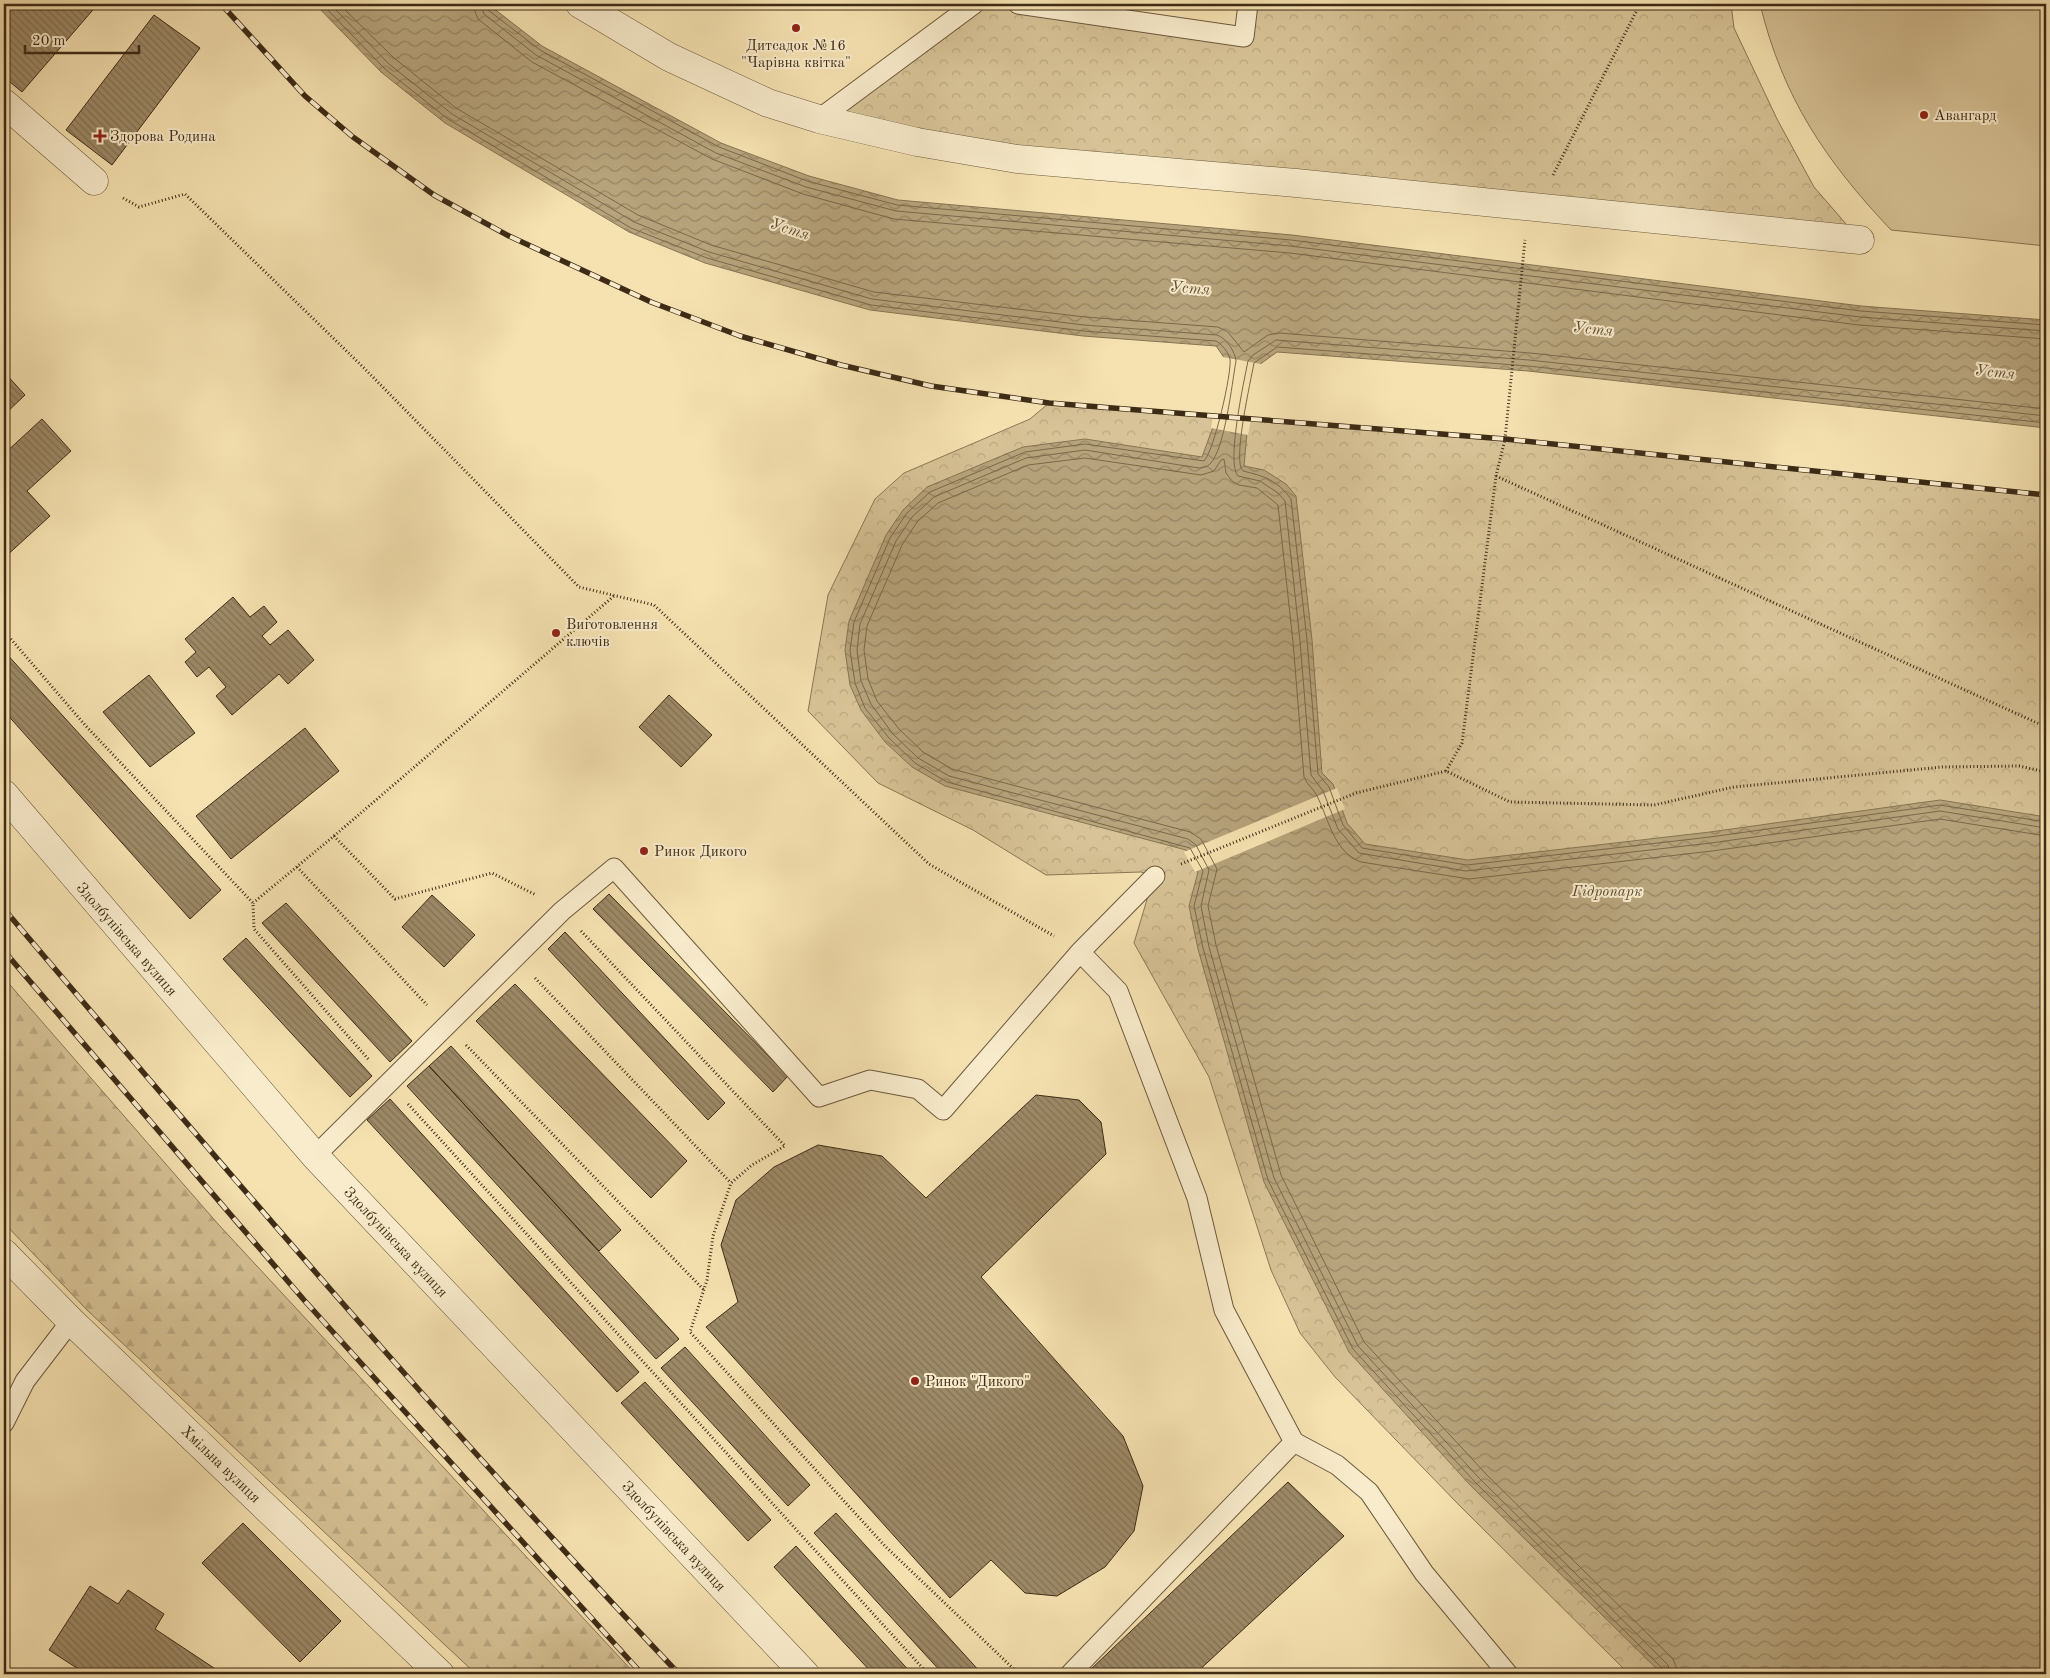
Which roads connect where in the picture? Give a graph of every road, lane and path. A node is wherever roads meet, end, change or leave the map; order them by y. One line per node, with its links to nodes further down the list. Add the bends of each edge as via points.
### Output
1 (580, 4): 7 (street, via 669,57 768,103)
2 (974, 4): 7 (lane)
3 (1018, 4): 4 (lane, via 1244,37)
4 (1248, 4)
5 (1640, 4): 9 (path, via 1547,187)
6 (4, 103): 8 (street)
7 (819, 119): 9 (street, via 917,142 1017,159 1296,183)
8 (94, 181): 12 (path, via 139,207 185,194 364,368 579,586)
9 (1529, 208): 10 (street); 11 (path, via 1505,439)
10 (1860, 240)
11 (1496, 476): 14 (path); 15 (path, via 1462,742)
12 (615, 595): 18 (path); 23 (path, via 654,605 929,864)
13 (4, 631): 21 (path, via 85,725)
14 (2046, 727)
15 (1446, 771): 16 (path, via 1510,802 1654,804 1734,787 1942,767 2019,766); 20 (path, via 1356,793)
16 (2046, 772)
17 (4, 794): 27 (street, Здолбунівська вулиця)
18 (334, 836): 19 (path); 22 (path, via 395,899 492,873)
19 (297, 867): 21 (path); 25 (path)
20 (1155, 876): 23 (lane)
21 (253, 903): 26 (path, via 254,929)
22 (562, 911): 23 (lane, via 614,868 820,1097 870,1080 918,1089 943,1110); 24 (lane); 28 (path, via 785,1146 752,1165)
23 (1080, 952): 33 (lane, via 1118,991 1197,1198 1224,1310)
24 (516, 957): 25 (lane); 28 (path)
25 (448, 1026): 26 (lane); 30 (path)
26 (390, 1084): 27 (lane); 36 (path)
27 (316, 1156): 35 (street, Здолбунівська вулиця)
28 (731, 1183): 30 (path, via 713,1236)
29 (4, 1253): 31 (street, Хмільна вулиця)
30 (704, 1290): 37 (path, via 690,1332 885,1546)
31 (71, 1320): 32 (lane, via 25,1380); 34 (street, Хмільна вулиця)
32 (4, 1423)
33 (1294, 1442): 38 (lane); 39 (lane, via 1337,1465 1369,1492 1424,1573)
34 (440, 1674)
35 (805, 1674)
36 (928, 1674)
37 (1019, 1674)
38 (1070, 1674)
39 (1508, 1674)

